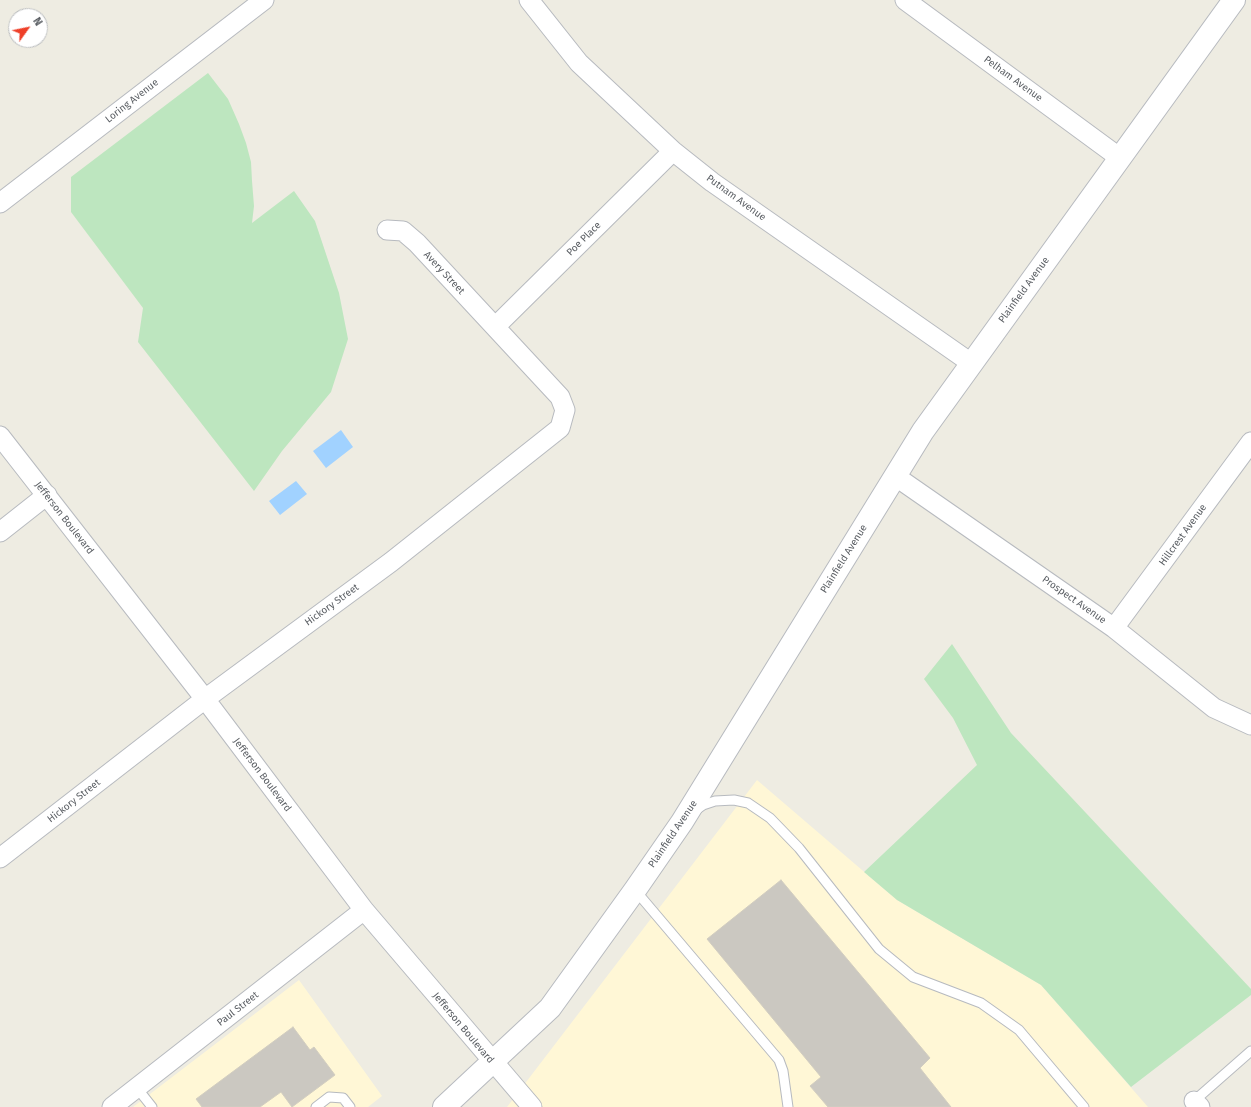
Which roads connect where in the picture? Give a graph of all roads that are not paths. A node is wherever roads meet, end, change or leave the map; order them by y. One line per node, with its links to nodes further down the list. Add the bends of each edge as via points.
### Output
1 (264, 0): 7 (street, Loring Avenue)
2 (529, 0): 5 (street, Putnam Avenue, via 579,63)
3 (906, 0): 6 (street, Pelham Avenue)
4 (1234, 0): 6 (street, Plainfield Avenue)
5 (673, 151): 9 (street, Poe Place); 10 (street, Putnam Avenue, via 712,182)
6 (1120, 158): 10 (street, Plainfield Avenue)
7 (0, 203)
8 (387, 230): 9 (street, Avery Street, via 403,231)
9 (494, 327): 17 (street, Hickory Street, via 560,397 565,410 560,428 391,562)
10 (971, 363): 13 (street, Plainfield Avenue)
11 (0, 436): 14 (street, Jefferson Boulevard)
12 (1251, 442): 16 (street, Hillcrest Avenue)
13 (895, 476): 16 (street, Prospect Avenue); 19 (street, Plainfield Avenue)
14 (47, 495): 15 (street); 17 (street, Jefferson Boulevard)
15 (0, 532)
16 (1114, 628): 18 (street, Prospect Avenue, via 1214,708)
17 (205, 699): 20 (street, Hickory Street); 22 (street, Jefferson Boulevard)
18 (1251, 725)
19 (682, 822): 21 (street, Plainfield Avenue); 34 (lane, via 703,805 722,800 748,803 770,818 799,848 879,949 913,977 981,1003 1019,1030)
20 (0, 858)
21 (635, 890): 24 (street, Plainfield Avenue, via 550,1008); 33 (lane, via 779,1060)
22 (364, 910): 24 (street, Jefferson Boulevard); 25 (street, Paul Street)
23 (1251, 1051): 26 (lane)
24 (492, 1063): 31 (street, Plainfield Avenue); 32 (street, Jefferson Boulevard)
25 (137, 1088): 27 (street, Paul Street); 28 (lane)
26 (1197, 1104)
27 (112, 1107)
28 (152, 1107)
29 (316, 1107): 30 (lane, via 329,1097 343,1098)
30 (350, 1107)
31 (444, 1107)
32 (532, 1107)
33 (788, 1107)
34 (1084, 1107)

